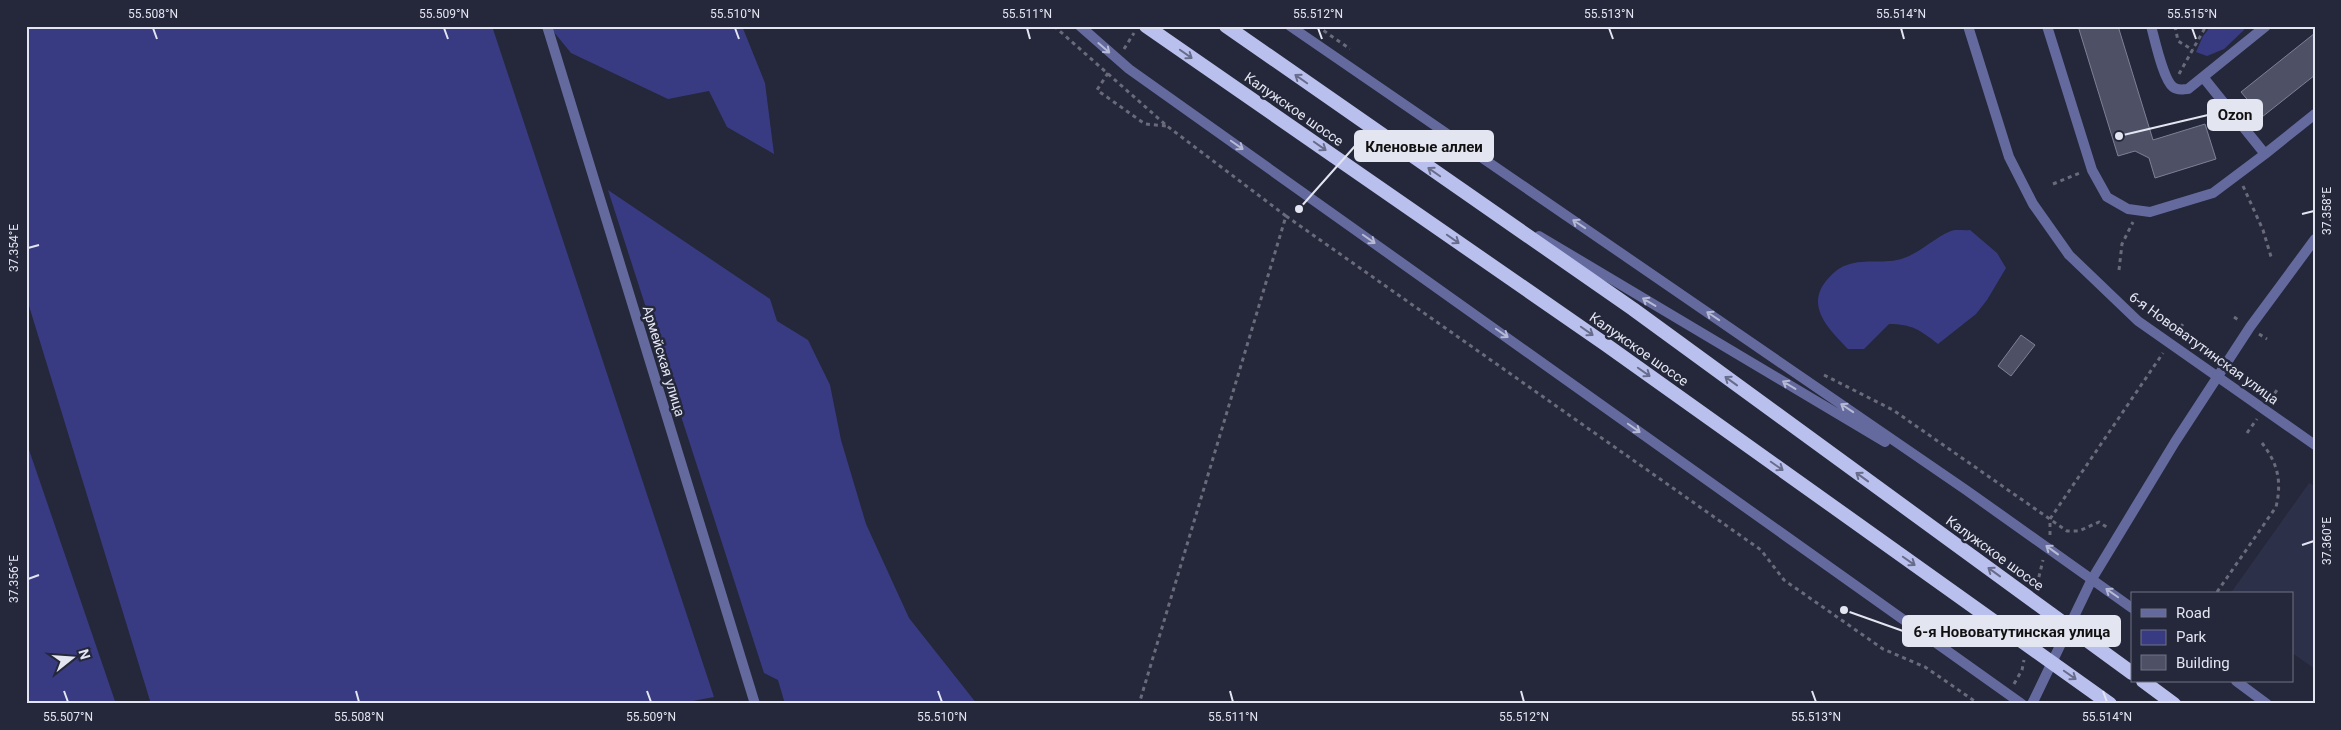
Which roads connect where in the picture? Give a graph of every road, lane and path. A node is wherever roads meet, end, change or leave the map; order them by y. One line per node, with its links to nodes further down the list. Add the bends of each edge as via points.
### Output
1 (547, 26): 46 (street, Армейская улица)
2 (1054, 26): 20 (path)
3 (1080, 26): 49 (street, one-way to 49, via 1129,69)
4 (1146, 26): 51 (highway, Калужское шоссе, one-way to 51, via 1605,344)
5 (1226, 26): 25 (highway, Калужское шоссе, one-way to 5)
6 (1290, 26): 36 (street, one-way to 6)
7 (1317, 26): 15 (path)
8 (1968, 26): 33 (street, 6-я Нововатутинская улица, via 2010,157 2033,204 2069,255 2138,321)
9 (2047, 26): 22 (street)
10 (2151, 26): 17 (street)
11 (2175, 26): 14 (path, via 2178,41)
12 (2206, 26): 14 (path)
13 (2266, 26): 16 (street)
14 (2193, 50): 17 (path)
15 (1358, 55)
16 (2203, 77): 17 (street, via 2188,89 2179,90); 21 (street)
17 (2172, 86)
18 (1096, 90): 20 (path, via 1145,124)
19 (2315, 114): 21 (street)
20 (1167, 126): 27 (path)
21 (2266, 154): 23 (street)
22 (2090, 164): 24 (path, via 2076,176); 26 (street, via 2107,197 2128,209)
23 (2237, 175): 26 (street, via 2213,192); 29 (path, via 2252,202)
24 (2053, 184)
25 (1458, 188): 36 (street, one-way to 25); 42 (highway, Калужское шоссе, one-way to 25, via 1633,309)
26 (2144, 212): 30 (path, via 2133,222 2122,244)
27 (1286, 216): 47 (path); 48 (path, via 1761,550 1792,586 1883,649 1925,667)
28 (2315, 239): 33 (street)
29 (2272, 260)
30 (2119, 270)
31 (2155, 363): 37 (path)
32 (1817, 371): 37 (path, via 1893,410)
33 (2218, 376): 35 (street, 6-я Нововатутинская улица); 38 (street)
34 (2262, 443): 40 (path, via 2273,457 2279,473 2276,507)
35 (2315, 445)
36 (1966, 490): 39 (street, one-way to 36)
37 (2050, 520): 38 (path, via 2073,532 2100,522)
38 (2119, 535): 39 (street)
39 (2092, 579): 41 (street, one-way to 39); 50 (street)
40 (2217, 592)
41 (2131, 607)
42 (2131, 672)
43 (2144, 682): 52 (highway)
44 (2237, 682): 45 (street)
45 (2246, 689): 53 (street); 54 (street)
46 (755, 704)
47 (1140, 704)
48 (1978, 704)
49 (2022, 704)
50 (2032, 704)
51 (2110, 704)
52 (2174, 704)
53 (2255, 704)
54 (2267, 704)

